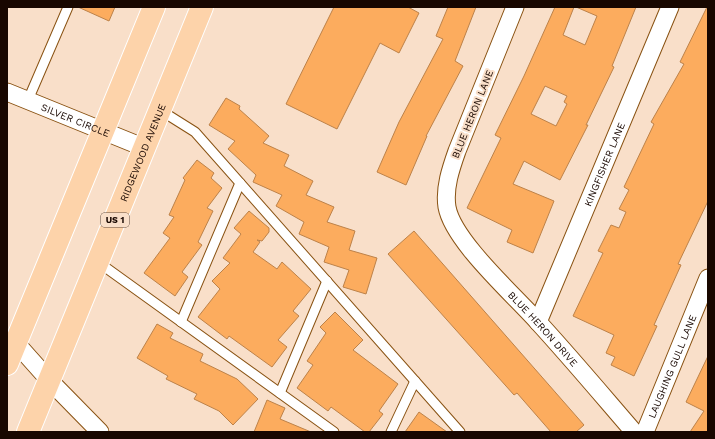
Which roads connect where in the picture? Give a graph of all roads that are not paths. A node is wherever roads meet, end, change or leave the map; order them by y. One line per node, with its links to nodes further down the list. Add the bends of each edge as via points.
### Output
1 (68, 7): 7 (lane)
2 (154, 7): 9 (main road)
3 (202, 7): 8 (main road, RIDGEWOOD AVENUE / US 1)
4 (515, 7): 12 (street, BLUE HERON LANE, via 450,170 447,207)
5 (670, 7): 17 (street, KINGFISHER LANE)
6 (7, 92): 7 (street, SILVER CIRCLE)
7 (28, 100): 9 (street, SILVER CIRCLE)
8 (160, 110): 10 (main road, RIDGEWOOD AVENUE / US 1); 11 (lane, via 196,132)
9 (103, 130): 10 (street, SILVER CIRCLE); 18 (main road)
10 (144, 148): 13 (main road, RIDGEWOOD AVENUE / US 1)
11 (240, 183): 15 (lane); 16 (lane)
12 (453, 224): 17 (street, BLUE HERON DRIVE, via 465,242)
13 (98, 261): 16 (lane); 20 (main road, RIDGEWOOD AVENUE / US 1)
14 (708, 278): 29 (street, LAUGHING GULL LANE)
15 (327, 281): 21 (lane); 22 (lane)
16 (182, 322): 22 (lane)
17 (538, 322): 28 (street, BLUE HERON DRIVE)
18 (16, 342): 19 (main road); 20 (street)
19 (7, 364)
20 (50, 380): 23 (main road, RIDGEWOOD AVENUE / US 1); 24 (street)
21 (415, 380): 26 (lane); 27 (lane)
22 (280, 393): 25 (lane)
23 (28, 432)
24 (100, 432)
25 (334, 432)
26 (391, 432)
27 (460, 432)
28 (634, 432)
29 (645, 432)

